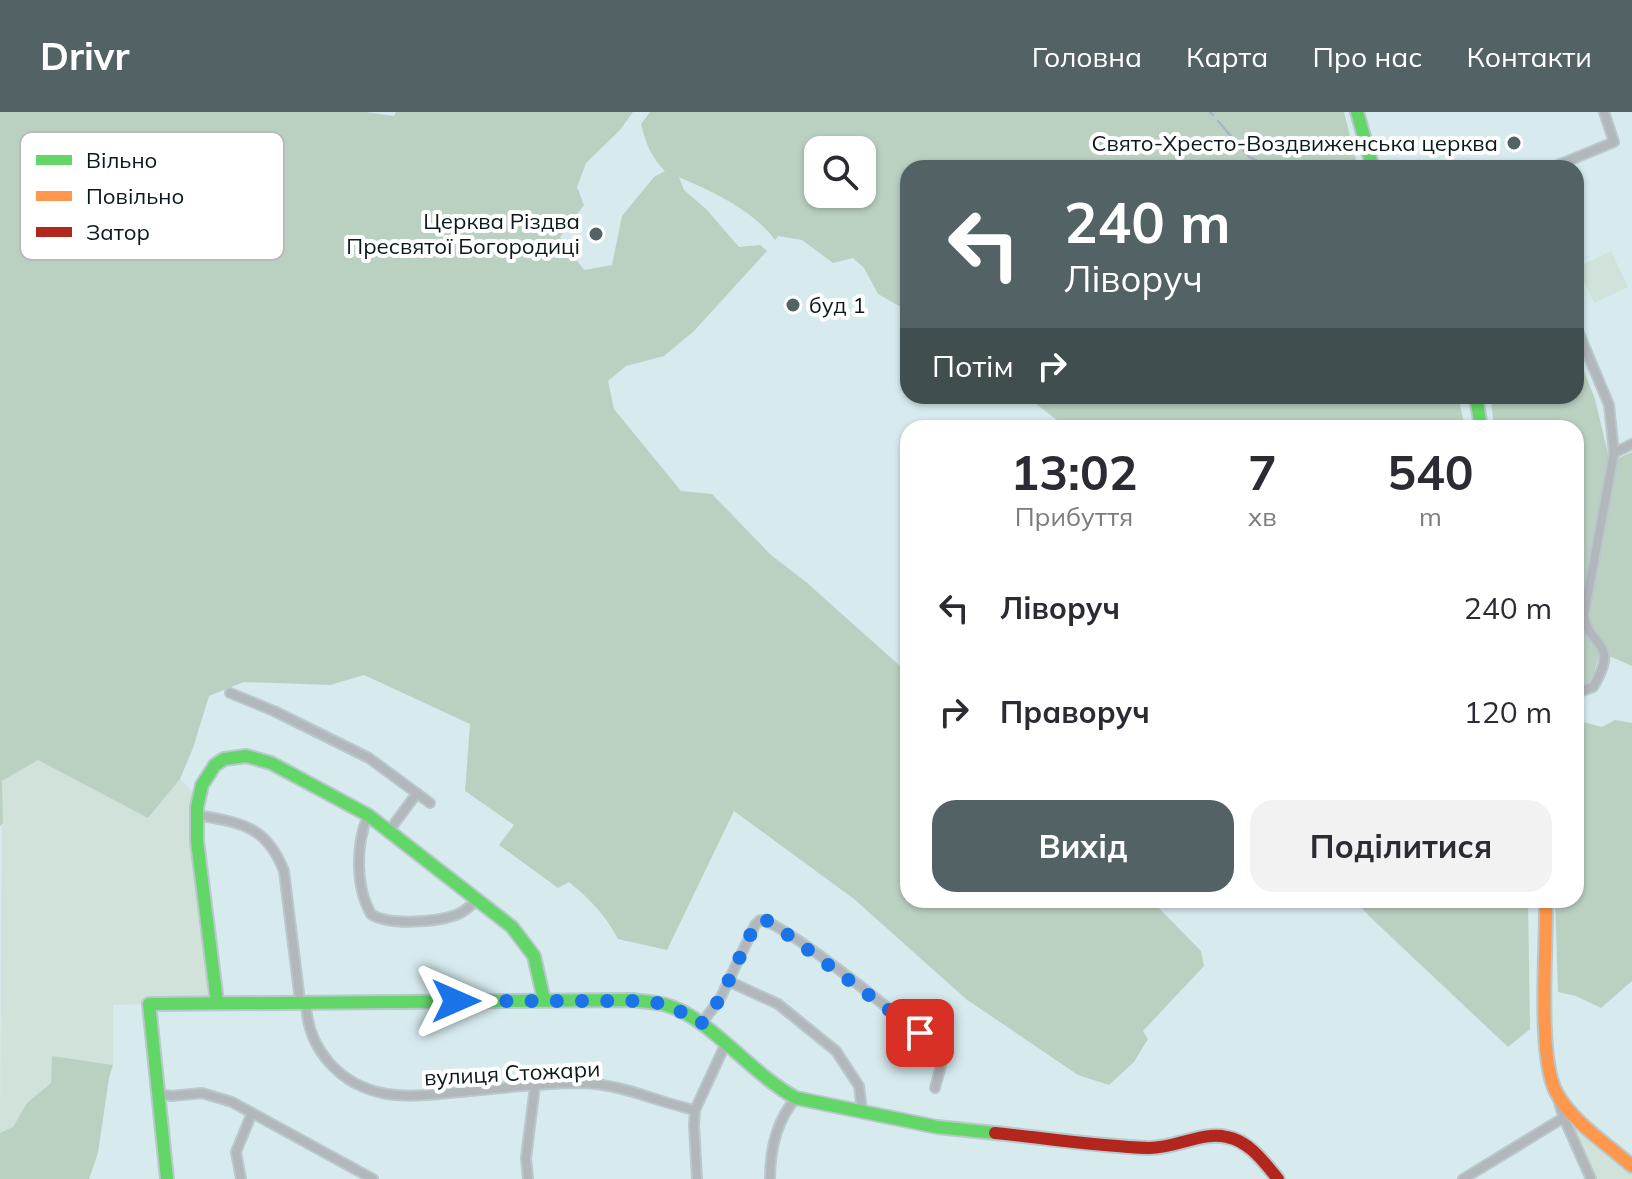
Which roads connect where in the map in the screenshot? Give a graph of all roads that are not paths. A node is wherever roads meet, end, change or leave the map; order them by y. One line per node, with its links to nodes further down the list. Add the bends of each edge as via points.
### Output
1 (1357, 112): 3 (street)
2 (1604, 112): 4 (street, via 1614,142)
3 (1371, 160)
4 (1570, 160)
5 (1584, 345): 7 (street, via 1609,405)
6 (1632, 444): 7 (street)
7 (1614, 453): 9 (street)
8 (1584, 615): 10 (street, via 1604,659 1593,687)
9 (1584, 615)
10 (1584, 690)
11 (230, 693): 12 (street, via 369,758)
12 (417, 793): 13 (street); 16 (street)
13 (430, 803)
14 (197, 815): 15 (street, via 210,770 239,753 255,755); 21 (street); 22 (street, вулиця Стожари, via 246,825 279,857)
15 (368, 815): 16 (street); 17 (street, via 358,853 371,914 385,921 454,915)
16 (389, 831): 17 (street)
17 (477, 899): 20 (street, via 512,927 534,956)
18 (1546, 908): 32 (street, via 1548,1054 1556,1092)
19 (728, 981): 23 (street); 26 (street, via 755,925 769,921 936,1047 941,1065); 30 (street, via 778,1004 836,1051 859,1086)
20 (544, 1000): 22 (street); 23 (street, via 649,1001 671,1006)
21 (217, 1002): 22 (street); 27 (street, via 149,1004)
22 (303, 1002): 25 (street, вулиця Стожари, via 320,1054 370,1090 419,1096)
23 (701, 1024): 24 (street)
24 (726, 1043): 28 (street, via 775,1087); 29 (street)
25 (535, 1086): 29 (street, вулиця Стожари, via 612,1087); 37 (street)
26 (935, 1088)
27 (157, 1094): 31 (street, via 202,1093); 34 (street)
28 (796, 1098): 30 (street); 39 (street, via 777,1130)
29 (695, 1110): 38 (street)
30 (862, 1111): 40 (street, via 937,1127 1148,1148 1229,1135)
31 (252, 1113): 35 (street, via 236,1152); 36 (street)
32 (1568, 1114): 33 (street); 41 (street); 42 (street)
33 (1632, 1166)
34 (167, 1179)
35 (241, 1179)
36 (373, 1179)
37 (528, 1179)
38 (697, 1179)
39 (770, 1179)
40 (1278, 1179)
41 (1463, 1179)
42 (1591, 1179)

